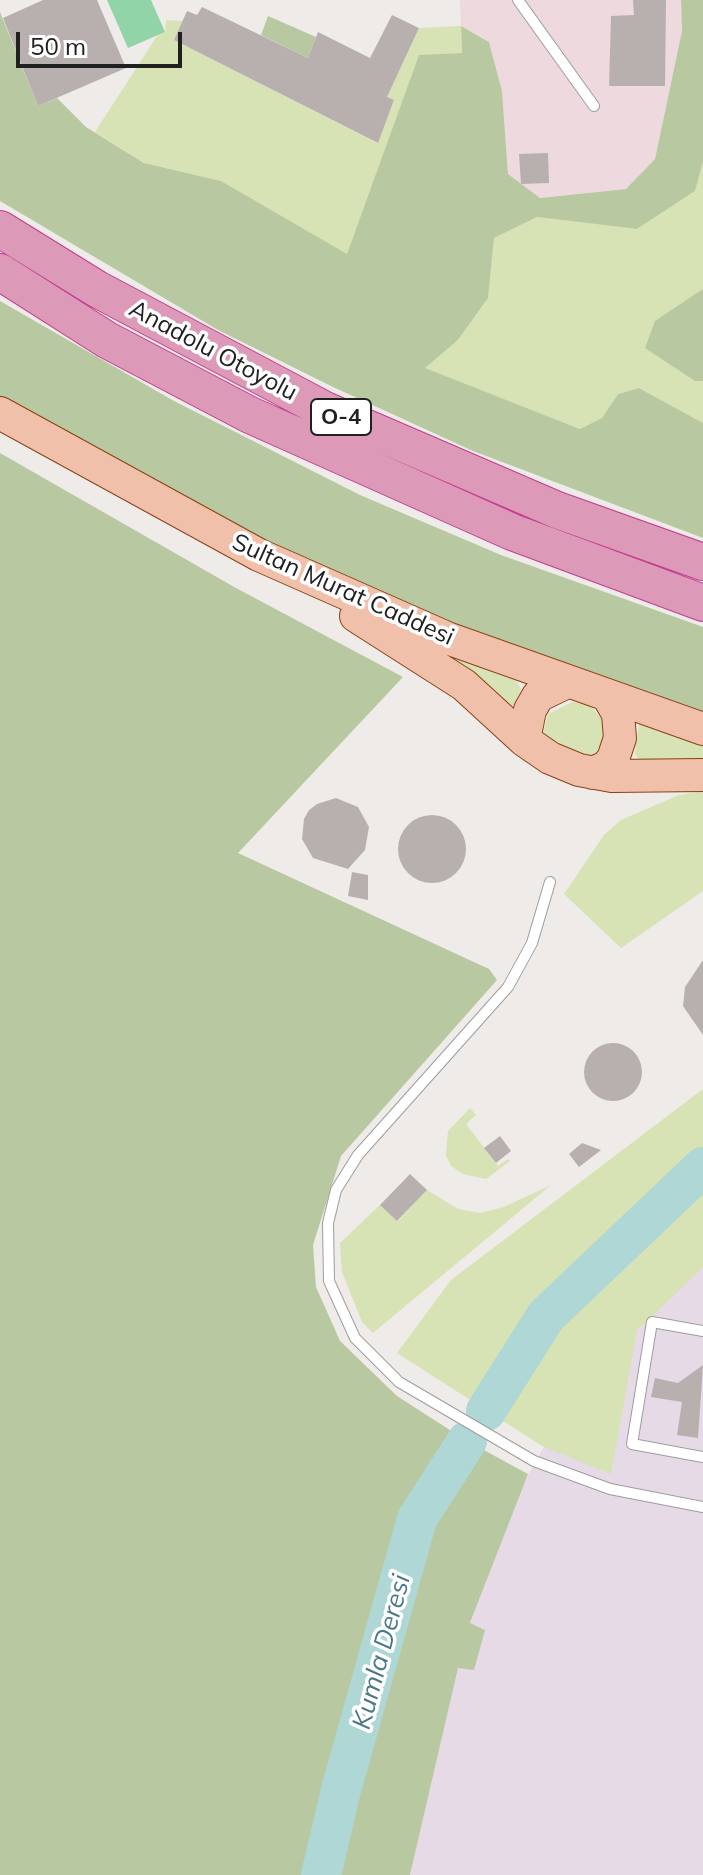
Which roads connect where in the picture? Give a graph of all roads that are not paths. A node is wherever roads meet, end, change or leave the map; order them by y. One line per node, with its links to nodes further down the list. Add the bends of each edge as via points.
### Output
1 (518, 0): 2 (lane)
2 (594, 106)
3 (0, 229): 7 (highway, Anadolu Otoyolu / O-4, via 122,303 325,410 557,510)
4 (0, 272): 8 (highway, Anadolu Otoyolu / O-4, via 107,340 250,415 512,532)
5 (0, 413): 6 (main road, Sultan Murat Caddesi)
6 (259, 555): 9 (main road, Sultan Murat Caddesi, via 447,638); 12 (main road, via 422,655)
7 (703, 562)
8 (703, 603)
9 (567, 682): 10 (main road, Sultan Murat Caddesi); 12 (main road, via 538,696)
10 (609, 698): 11 (main road, Sultan Murat Caddesi); 13 (main road, via 618,714 620,738 613,759)
11 (703, 729)
12 (524, 740): 13 (main road, via 550,758)
13 (593, 773): 14 (main road)
14 (703, 775)
15 (550, 882): 18 (lane, via 532,943 508,987 358,1155 336,1190 328,1223 329,1281 355,1338 399,1382 534,1461 610,1489)
16 (703, 1331): 17 (lane, via 652,1322 632,1444)
17 (703, 1457)
18 (703, 1507)

